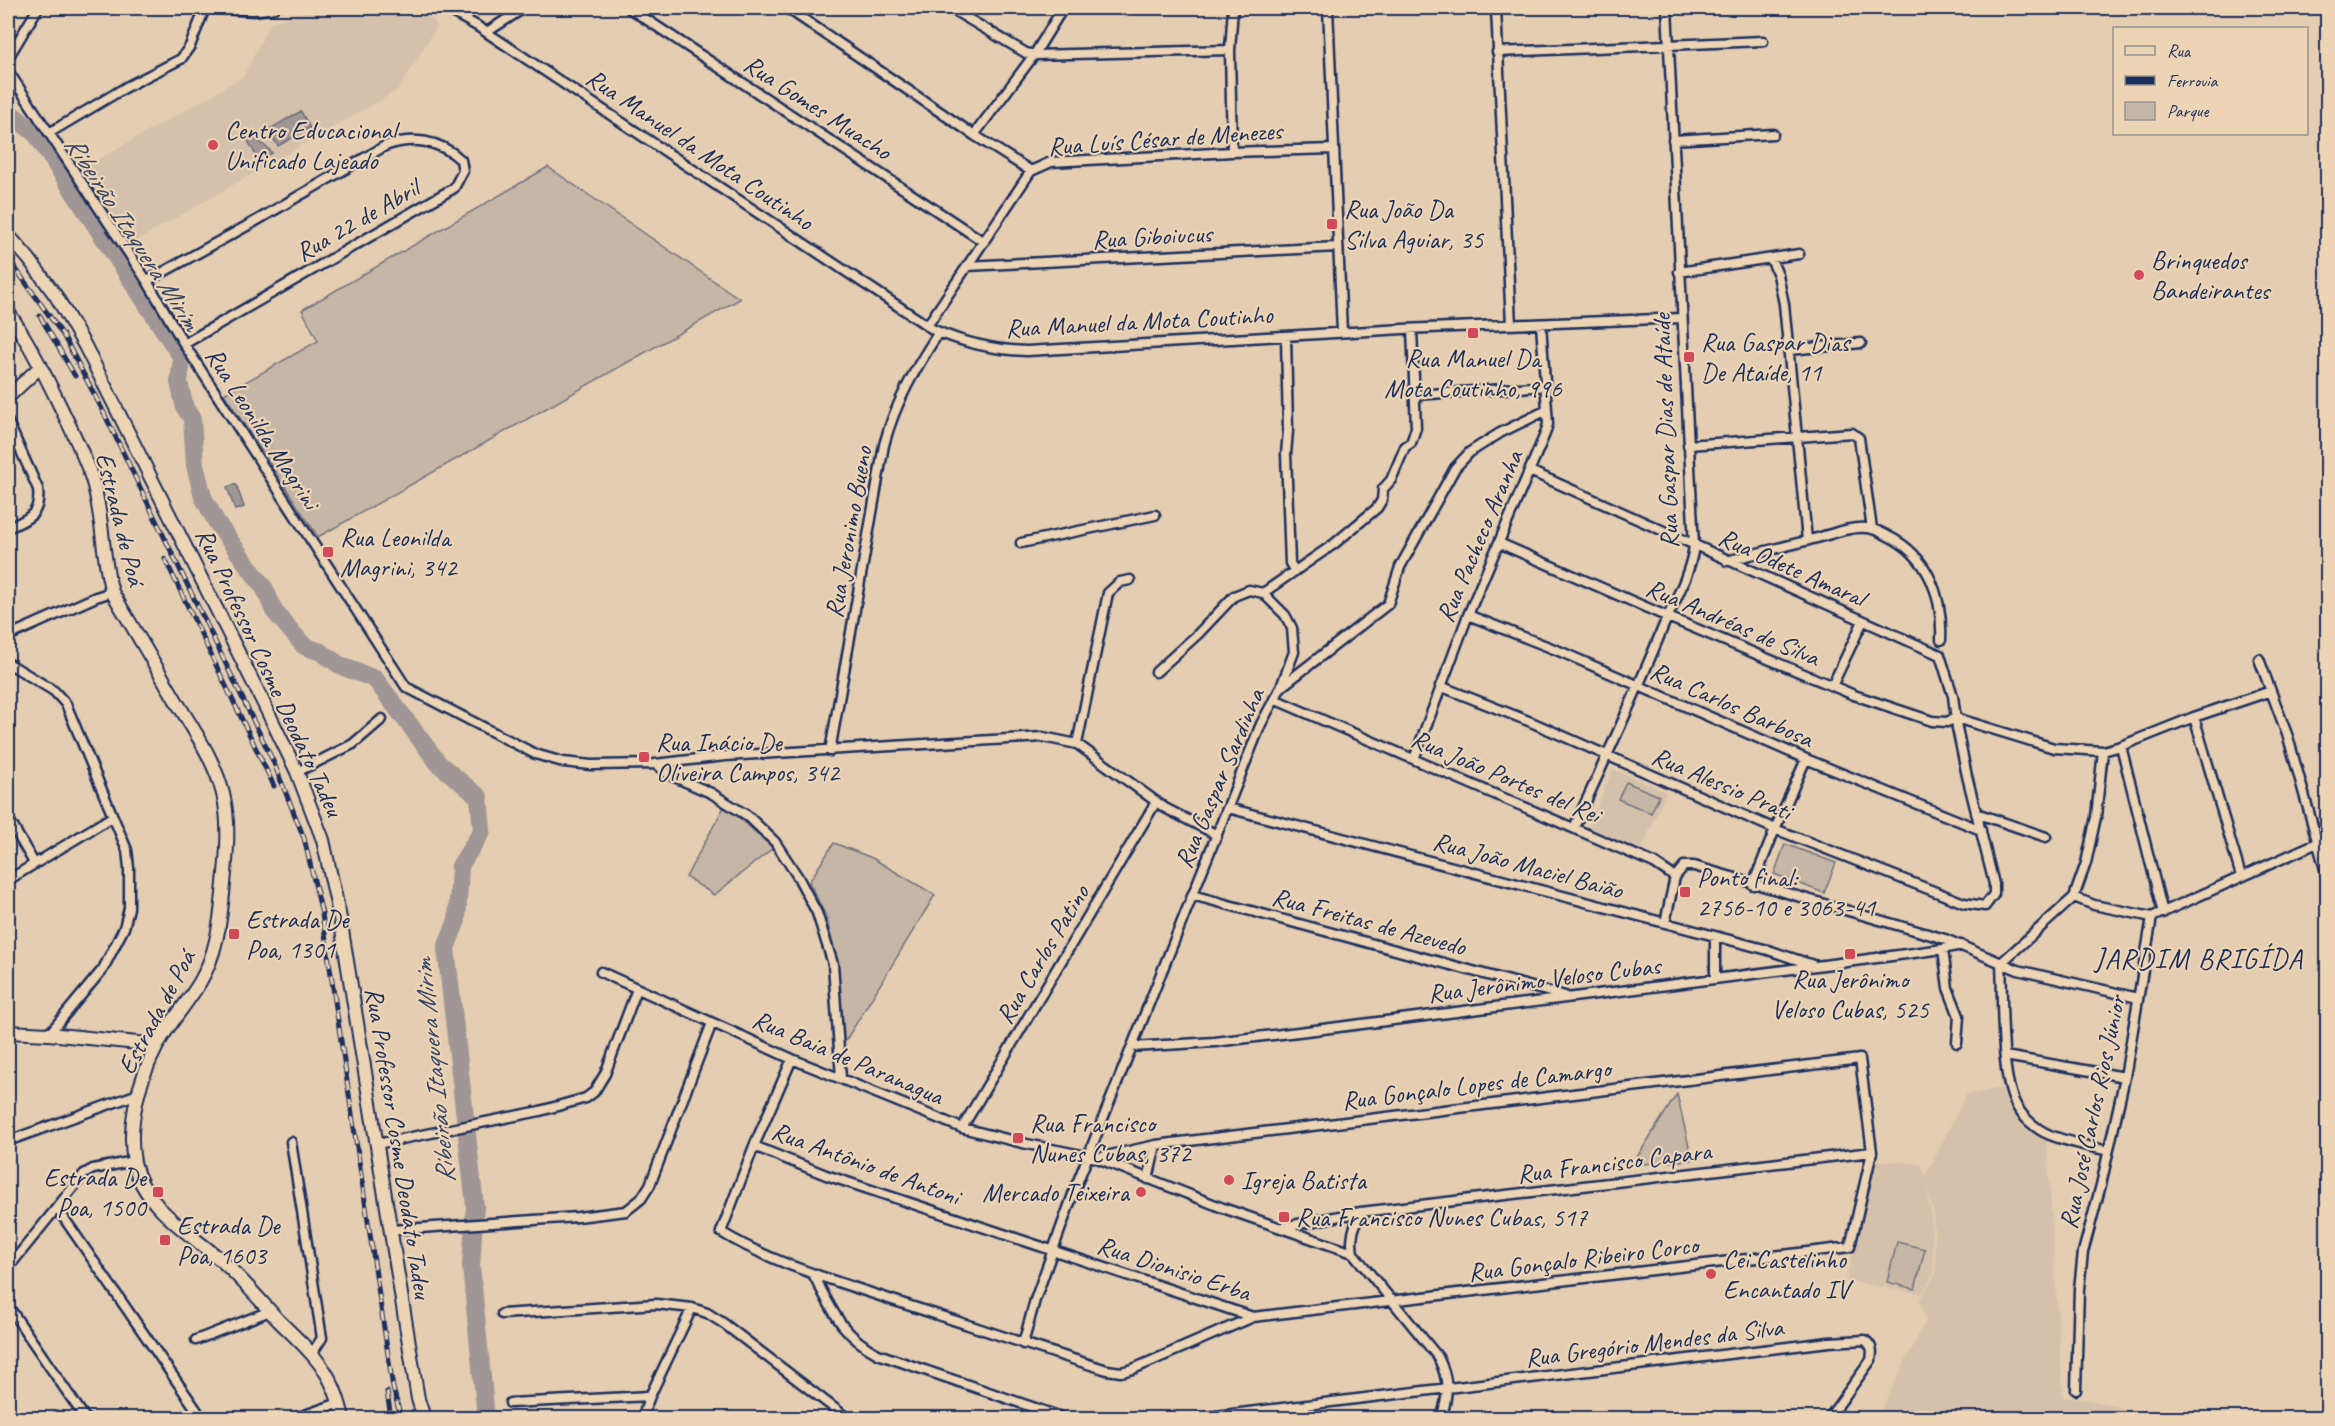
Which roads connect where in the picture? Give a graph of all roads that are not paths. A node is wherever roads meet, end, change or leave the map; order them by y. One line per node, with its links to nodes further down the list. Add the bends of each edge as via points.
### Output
1 (38, 8): 20 (street)
2 (206, 8): 3 (street); 22 (street, via 181,59)
3 (274, 8)
4 (445, 8): 14 (street, Rua Manuel da Mota Coutinho)
5 (524, 8): 14 (street)
6 (629, 8): 30 (street, Rua Gomes Muacho)
7 (787, 8): 24 (street, Rua Luís César de Menezes)
8 (950, 8): 19 (street)
9 (1063, 8): 19 (street)
10 (1233, 8): 17 (street)
11 (1328, 8): 26 (street)
12 (1496, 8): 18 (street)
13 (1667, 8): 16 (street, Rua Gaspar Dias de Ataíde)
14 (487, 32): 41 (street, Rua Manuel da Mota Coutinho)
15 (1763, 41): 16 (street)
16 (1669, 44): 18 (street); 25 (street, Rua Gaspar Dias de Ataíde)
17 (1230, 50): 19 (street); 27 (street)
18 (1497, 52): 40 (street)
19 (1034, 55): 24 (street)
20 (8, 58)
21 (8, 71): 22 (street, Rua Leonilda Magrini)
22 (49, 133): 36 (street, Rua Leonilda Magrini)
23 (1773, 134): 25 (street)
24 (974, 135): 28 (street, Rua Luís César de Menezes)
25 (1673, 140): 35 (street, Rua Gaspar Dias de Ataíde)
26 (1334, 149): 27 (street, Rua Luís César de Menezes); 31 (street)
27 (1232, 152): 28 (street, Rua Luís César de Menezes, via 1051,162)
28 (1031, 171): 30 (street)
29 (8, 235): 95 (main road, Rua Professor Cosme Deodato Tadeu, via 56,296 85,346)
30 (984, 242): 34 (street)
31 (1338, 247): 34 (street, Rua Giboiucus); 44 (street)
32 (1799, 254): 33 (street)
33 (1771, 260): 35 (street); 48 (street, via 1778,275)
34 (967, 266): 41 (street)
35 (1679, 272): 38 (street, Rua Gaspar Dias de Ataíde)
36 (147, 281): 47 (street, Rua Leonilda Magrini); 47 (street, Rua 22 de Abril, via 385,146 409,140 442,147 461,160 463,171 453,188)
37 (8, 312): 49 (main road, Estrada de Poá)
38 (1682, 318): 39 (street, Rua Manuel da Mota Coutinho); 56 (street, Rua Gaspar Dias de Ataíde)
39 (1541, 324): 40 (street, Rua Manuel da Mota Coutinho); 50 (street, Rua Pacheco Aranha)
40 (1511, 325): 42 (street, Rua Manuel da Mota Coutinho)
41 (927, 326): 43 (street, Rua Manuel da Mota Coutinho)
42 (1412, 329): 44 (street, Rua Manuel da Mota Coutinho); 51 (street)
43 (939, 333): 45 (street, Rua Manuel da Mota Coutinho, via 993,349 1020,351); 89 (street, Rua Jeronimo Bueno, via 911,375 884,445)
44 (1342, 333): 45 (street, Rua Manuel da Mota Coutinho)
45 (1286, 336): 66 (street, via 1290,562)
46 (1861, 343): 48 (street)
47 (184, 344): 94 (street, Rua Leonilda Magrini, via 406,687 535,754 591,765)
48 (1790, 350): 55 (street)
49 (41, 366): 52 (main road); 68 (main road, Estrada de Poá, via 92,479)
50 (1546, 386): 51 (street); 53 (street, Rua Pacheco Aranha)
51 (1416, 394): 66 (street, via 1415,434 1383,489 1377,508 1334,544)
52 (8, 397)
53 (1547, 410): 57 (street, Rua Pacheco Aranha, via 1545,434); 81 (street, Rua Gaspar Sardinha, via 1470,452 1446,481 1400,567 1388,604)
54 (8, 422): 59 (street, via 39,498 32,515)
55 (1796, 436): 56 (street); 60 (street, via 1852,434 1859,438); 61 (street)
56 (1688, 445): 64 (street, Rua Gaspar Dias de Ataíde)
57 (1530, 471): 63 (street, Rua Pacheco Aranha); 64 (street, Rua Odete Amaral)
58 (1155, 515): 62 (street)
59 (8, 528)
60 (1872, 529): 61 (street); 74 (street, via 1908,548 1924,566 1934,583)
61 (1807, 540): 65 (street)
62 (1021, 543)
63 (1498, 543): 70 (street, Rua Pacheco Aranha); 71 (street, Rua Andréas de Silva)
64 (1694, 546): 65 (street, Rua Odete Amaral); 71 (street, Rua Gaspar Dias de Ataíde)
65 (1727, 561): 72 (street, Rua Odete Amaral)
66 (1294, 570): 69 (street)
67 (1130, 580): 87 (street, via 1113,586 1108,593)
68 (112, 592): 73 (street); 132 (main road, Estrada de Poá, via 194,730 224,796 226,851 216,941 200,981)
69 (1263, 592): 77 (street, via 1249,590 1234,596); 81 (street, via 1292,628 1295,646)
70 (1468, 615): 78 (street, Rua Pacheco Aranha); 79 (street, Rua Carlos Barbosa)
71 (1668, 617): 79 (street, Rua Gaspar Dias de Ataíde); 80 (street, Rua Andréas de Silva)
72 (1863, 621): 80 (street); 85 (street, Rua Odete Amaral, via 1940,655)
73 (8, 636)
74 (1941, 640)
75 (2259, 659): 82 (street)
76 (8, 663): 99 (street, via 54,691 66,704)
77 (1156, 672)
78 (1440, 686): 91 (street, Rua Alessio Prati); 92 (street, Rua Pacheco Aranha)
79 (1639, 686): 91 (street, Rua Gaspar Dias de Ataíde); 93 (street, Rua Carlos Barbosa)
80 (1832, 686): 85 (street, Rua Andréas de Silva, via 1932,721)
81 (1281, 687): 83 (street, Rua Gaspar Sardinha)
82 (2271, 691): 84 (street, Rua Andréas de Silva); 106 (street)
83 (1274, 699): 92 (street, Rua João Portes del Rei); 97 (street, Rua Gaspar Sardinha)
84 (2194, 717): 88 (street, Rua Andréas de Silva); 108 (street)
85 (1956, 718): 90 (street, Rua Andréas de Silva, via 2054,748); 98 (street)
86 (382, 719): 95 (street, via 352,744)
87 (1077, 744): 89 (street, via 1043,736); 96 (street)
88 (2121, 746): 90 (street, Rua Andréas de Silva); 115 (street)
89 (830, 751): 94 (street)
90 (2103, 751): 114 (street, via 2096,817)
91 (1607, 756): 101 (street, Rua Gaspar Dias de Ataíde); 102 (street, Rua Alessio Prati)
92 (1414, 759): 101 (street, Rua João Portes del Rei)
93 (1806, 759): 102 (street); 103 (street, Rua Carlos Barbosa)
94 (655, 764): 137 (street, via 748,816 775,842 798,877 817,913 833,964)
95 (297, 772): 142 (main road, Rua Professor Cosme Deodato Tadeu, via 330,868)
96 (1156, 802): 104 (street); 139 (street, Rua Carlos Patino)
97 (1228, 808): 104 (street, Rua Gaspar Sardinha); 117 (street, Rua João Maciel Baião)
98 (1976, 813): 103 (street); 105 (street)
99 (112, 817): 107 (street); 130 (street, via 129,858 129,908 124,928 103,969)
100 (8, 818): 107 (street)
101 (1574, 828): 109 (street, Rua João Portes del Rei)
102 (1775, 829): 103 (street, Rua Alessio Prati, via 1979,907 1990,902 1994,894); 112 (street)
103 (1981, 830)
104 (1217, 835): 113 (street, Rua Gaspar Sardinha)
105 (2046, 837)
106 (2317, 843): 108 (street); 111 (street)
107 (34, 863): 110 (street)
108 (2241, 876): 115 (street)
109 (1675, 877): 112 (street, via 1681,868 1689,866); 117 (street)
110 (8, 880)
111 (2328, 880)
112 (1754, 885): 119 (street)
113 (1192, 895): 126 (street, Rua Freitas de Azevedo); 133 (street, Rua Gaspar Sardinha)
114 (2074, 897): 116 (street); 121 (street)
115 (2163, 913): 116 (street)
116 (2152, 917): 127 (street, Rua José Carlos Rios Júnior)
117 (1665, 923): 118 (street, Rua João Maciel Baião)
118 (1715, 936): 122 (street, Rua João Maciel Baião); 124 (street)
119 (1961, 945): 120 (street, Rua Jerônimo Veloso Cubas); 121 (street)
120 (1942, 949): 122 (street, Rua Jerônimo Veloso Cubas); 131 (street, via 1947,988 1959,1016)
121 (2001, 963): 127 (street, via 2034,975); 134 (street)
122 (1816, 966): 124 (street, Rua Jerônimo Veloso Cubas)
123 (601, 972): 125 (street, Rua Baia de Paranagua)
124 (1715, 979): 126 (street, Rua Jerônimo Veloso Cubas)
125 (637, 989): 128 (street, Rua Baia de Paranagua); 142 (street, via 605,1074 594,1092 575,1103)
126 (1569, 997): 133 (street, Rua Jerônimo Veloso Cubas, via 1237,1039)
127 (2138, 998): 136 (street, Rua José Carlos Rios Júnior)
128 (712, 1023): 135 (street, Rua Baia de Paranagua); 154 (street, via 650,1185 626,1212)
129 (8, 1032): 130 (main road)
130 (49, 1034): 132 (main road)
131 (1957, 1044)
132 (158, 1045): 138 (main road, Estrada de Poá)
133 (1132, 1047): 147 (street, Rua Gaspar Sardinha)
134 (2005, 1056): 136 (street); 145 (street, via 2014,1102 2031,1123 2049,1135)
135 (792, 1059): 137 (street, Rua Baia de Paranagua); 144 (street, Rua Antônio de Antoni)
136 (2125, 1077): 145 (street, Rua José Carlos Rios Júnior)
137 (841, 1078): 139 (street, Rua Baia de Paranagua)
138 (138, 1094): 140 (street); 149 (main road, Estrada de Poá)
139 (962, 1128): 147 (street, Rua Baia de Paranagua)
140 (8, 1141)
141 (291, 1142): 167 (street, via 322,1338)
142 (377, 1144): 154 (main road, Rua Professor Cosme Deodato Tadeu)
143 (1156, 1145): 146 (street, Rua Gonçalo Lopes de Camargo, via 1860,1059); 148 (street, Rua Gonçalo Lopes de Camargo); 150 (street)
144 (754, 1146): 155 (street, Rua Antônio de Antoni, via 826,1175); 158 (street, via 721,1232 764,1255)
145 (2108, 1151): 169 (street, Rua José Carlos Rios Júnior, via 2083,1252)
146 (1872, 1152): 152 (street, Rua Francisco Capara); 159 (street, Rua Gonçalo Ribeiro Corco, via 1850,1247)
147 (1088, 1155): 148 (street, Rua Baia de Paranagua); 155 (street, Rua Gaspar Sardinha)
148 (1097, 1158): 150 (street, Rua Baia de Paranagua)
149 (134, 1161): 151 (street, via 84,1174); 162 (main road, Estrada de Poá, via 148,1193 165,1213 224,1263)
150 (1148, 1179): 153 (street, Rua Baia de Paranagua)
151 (57, 1208): 157 (street); 174 (street)
152 (1361, 1212): 153 (street, Rua Francisco Capara); 156 (street, via 1351,1240)
153 (1282, 1227): 156 (street, Rua Baia de Paranagua)
154 (391, 1230): 177 (main road, Rua Professor Cosme Deodato Tadeu)
155 (1053, 1251): 164 (street, Rua Dionisio Erba); 166 (street, Rua Gaspar Sardinha)
156 (1353, 1253): 159 (street)
157 (8, 1268)
158 (813, 1274): 166 (street); 180 (street, via 842,1327 859,1344)
159 (1391, 1301): 164 (street, Rua Dionisio Erba); 168 (street, via 1438,1357)
160 (8, 1306): 173 (street)
161 (692, 1308): 163 (street, via 656,1304); 170 (street); 179 (street, via 723,1323)
162 (270, 1311): 165 (street); 167 (main road, Estrada de Poá)
163 (502, 1314)
164 (1253, 1317): 166 (street, via 1120,1372)
165 (196, 1340)
166 (1023, 1344)
167 (311, 1355): 171 (main road, Estrada de Poá, via 328,1376)
168 (1449, 1387): 181 (street, Rua Gregório Mendes da Silva); 182 (street); 183 (street, Rua Gregório Mendes da Silva, via 1865,1340 1873,1352 1871,1360)
169 (2076, 1390)
170 (650, 1396): 172 (street); 178 (street)
171 (339, 1403): 175 (street); 176 (main road, Estrada de Poá)
172 (510, 1403)
173 (85, 1419)
174 (202, 1419)
175 (296, 1419)
176 (343, 1419)
177 (424, 1419)
178 (642, 1419)
179 (847, 1419)
180 (1064, 1419)
181 (1199, 1419)
182 (1442, 1419)
183 (1829, 1419)

